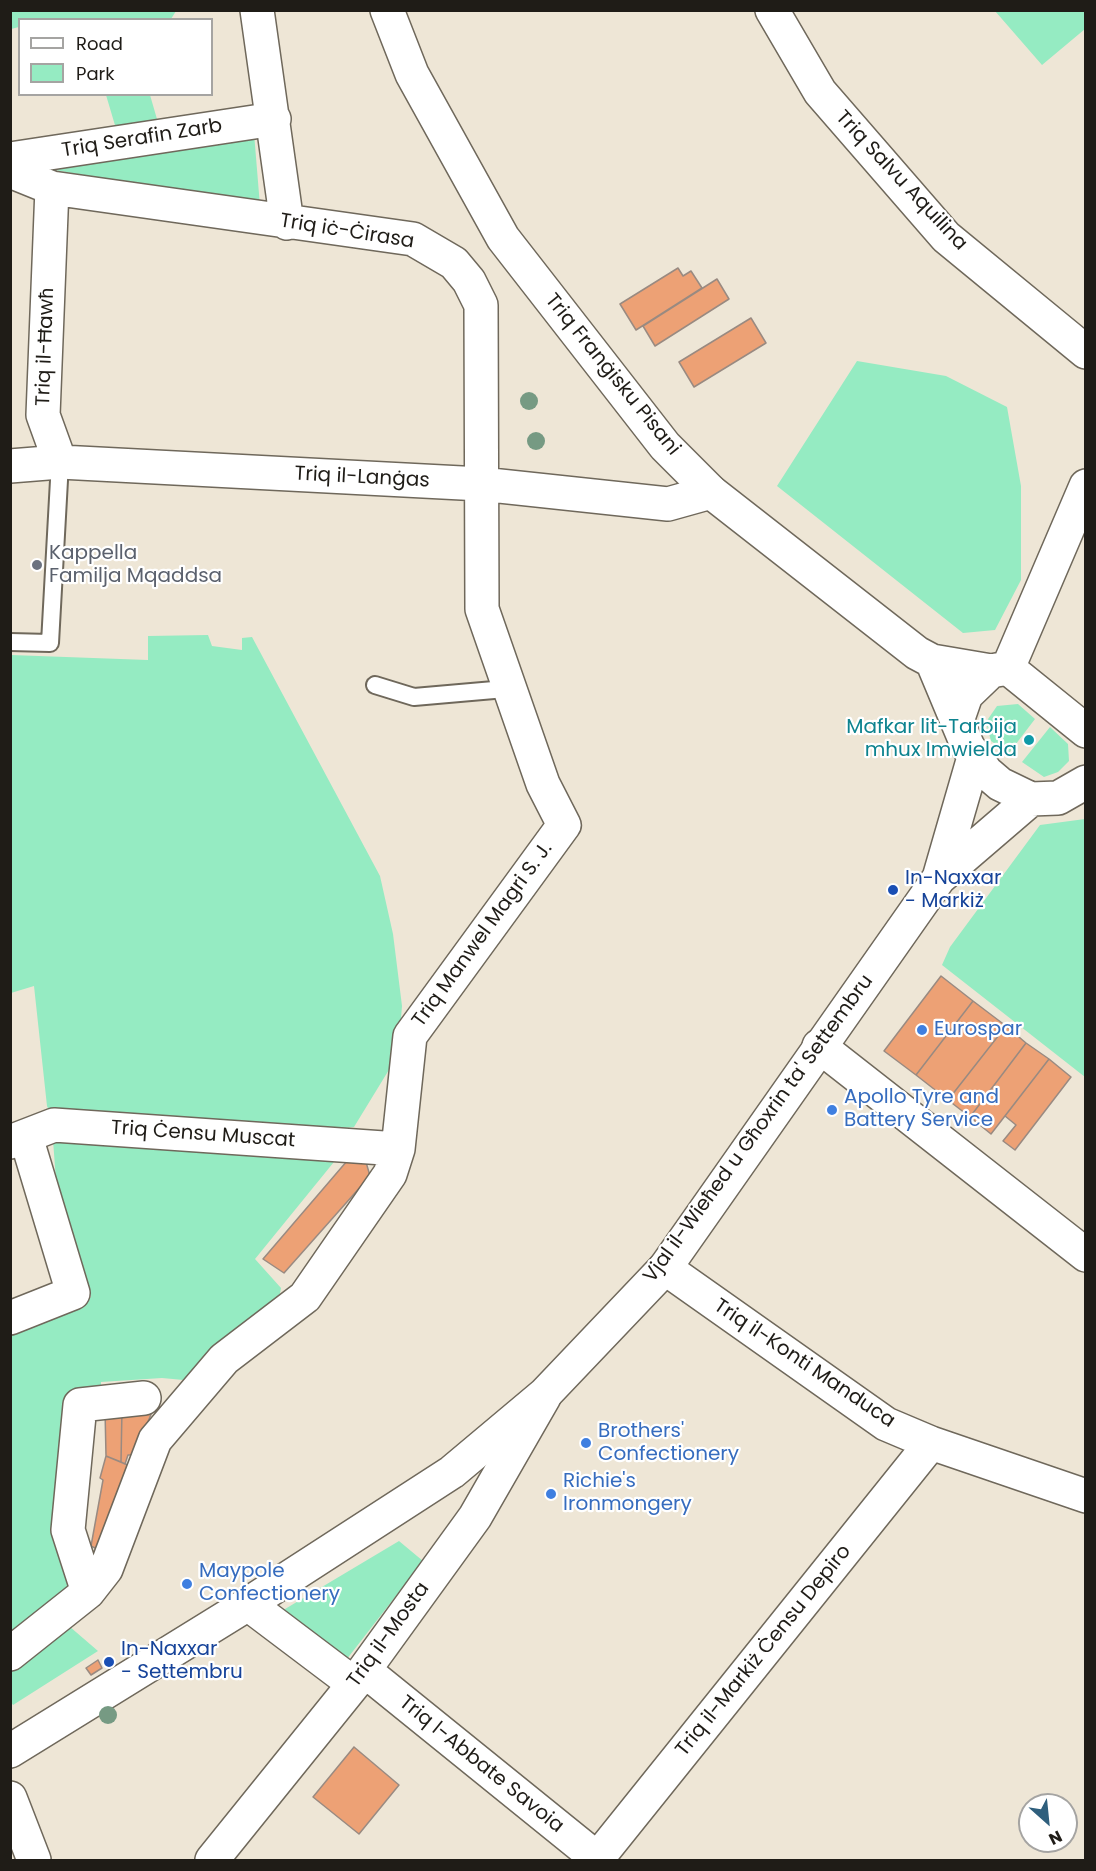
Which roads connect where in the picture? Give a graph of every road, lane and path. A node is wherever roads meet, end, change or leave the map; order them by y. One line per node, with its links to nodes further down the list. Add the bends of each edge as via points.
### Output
1 (257, 10): 4 (street)
2 (387, 10): 14 (street, Triq Franġisku Pisani, via 412,74 503,238 665,446)
3 (772, 10): 9 (street, Triq Salvu Aquilina, via 820,92 946,237)
4 (274, 118): 5 (street, Triq Serafin Zarb); 8 (street)
5 (10, 159)
6 (10, 171): 7 (street, Triq iċ-Ċirasa)
7 (52, 189): 8 (street, Triq iċ-Ċirasa); 10 (street, Triq il-Ħawħ, via 43,415)
8 (287, 223): 12 (street, Triq iċ-Ċirasa, via 413,239 454,263 469,281 481,305)
9 (1086, 352)
10 (60, 462): 11 (street, Triq il-Lanġas); 12 (street, Triq il-Lanġas); 15 (lane, Triq il-Ħawħ, via 50,644)
11 (10, 466)
12 (481, 484): 14 (street, Triq il-Lanġas, via 668,504); 18 (street, Triq Manwel Magri S. J., via 482,609)
13 (1086, 486): 17 (street)
14 (711, 492): 16 (street, Triq Franġisku Pisani)
15 (10, 642)
16 (932, 661): 17 (street, Triq Franġisku Pisani); 20 (street)
17 (1000, 669): 20 (street, via 966,695); 21 (street)
18 (508, 682): 19 (lane, via 494,690 414,697); 28 (street, Triq Manwel Magri S. J., via 543,784 564,825 410,1036)
19 (375, 685)
20 (957, 721): 22 (street)
21 (1086, 731)
22 (974, 757): 24 (street, via 1000,784); 25 (street, Vjal il-Wieħed u Għoxrin ta' Settembru)
23 (1079, 793): 24 (street)
24 (1031, 799): 25 (street, Vjal il-Wieħed u Għoxrin ta' Settembru)
25 (939, 878): 26 (street, Vjal il-Wieħed u Għoxrin ta' Settembru)
26 (819, 1046): 29 (street); 30 (street, Vjal il-Wieħed u Għoxrin ta' Settembru)
27 (18, 1139): 28 (street, Triq Ċensu Muscat, via 54,1125); 31 (street, via 73,1293)
28 (398, 1149): 36 (street, Triq Manwel Magri S. J., via 390,1174 304,1297 224,1359 155,1440 106,1569)
29 (1086, 1255)
30 (665, 1268): 32 (street, Vjal il-Wieħed u Għoxrin ta' Settembru); 34 (street, Triq il-Konti Manduca, via 886,1424)
31 (10, 1317)
32 (545, 1394): 37 (street, Vjal il-Wieħed u Għoxrin ta' Settembru, via 452,1472); 39 (street, Triq il-Mosta, via 475,1517)
33 (144, 1398): 36 (street, via 80,1405 68,1530)
34 (931, 1443): 35 (street, Triq il-Konti Manduca); 44 (street, Triq il-Markiż Ċensu Depiro)
35 (1083, 1491)
36 (88, 1592): 38 (street, Triq Manwel Magri S. J.)
37 (248, 1604): 39 (street); 40 (street, Vjal il-Wieħed u Għoxrin ta' Settembru)
38 (10, 1654)
39 (359, 1677): 43 (street, Triq il-Mosta); 44 (street, Triq l-Abbate Savoia)
40 (10, 1751)
41 (10, 1798): 42 (street)
42 (34, 1860)
43 (212, 1860)
44 (598, 1860)

